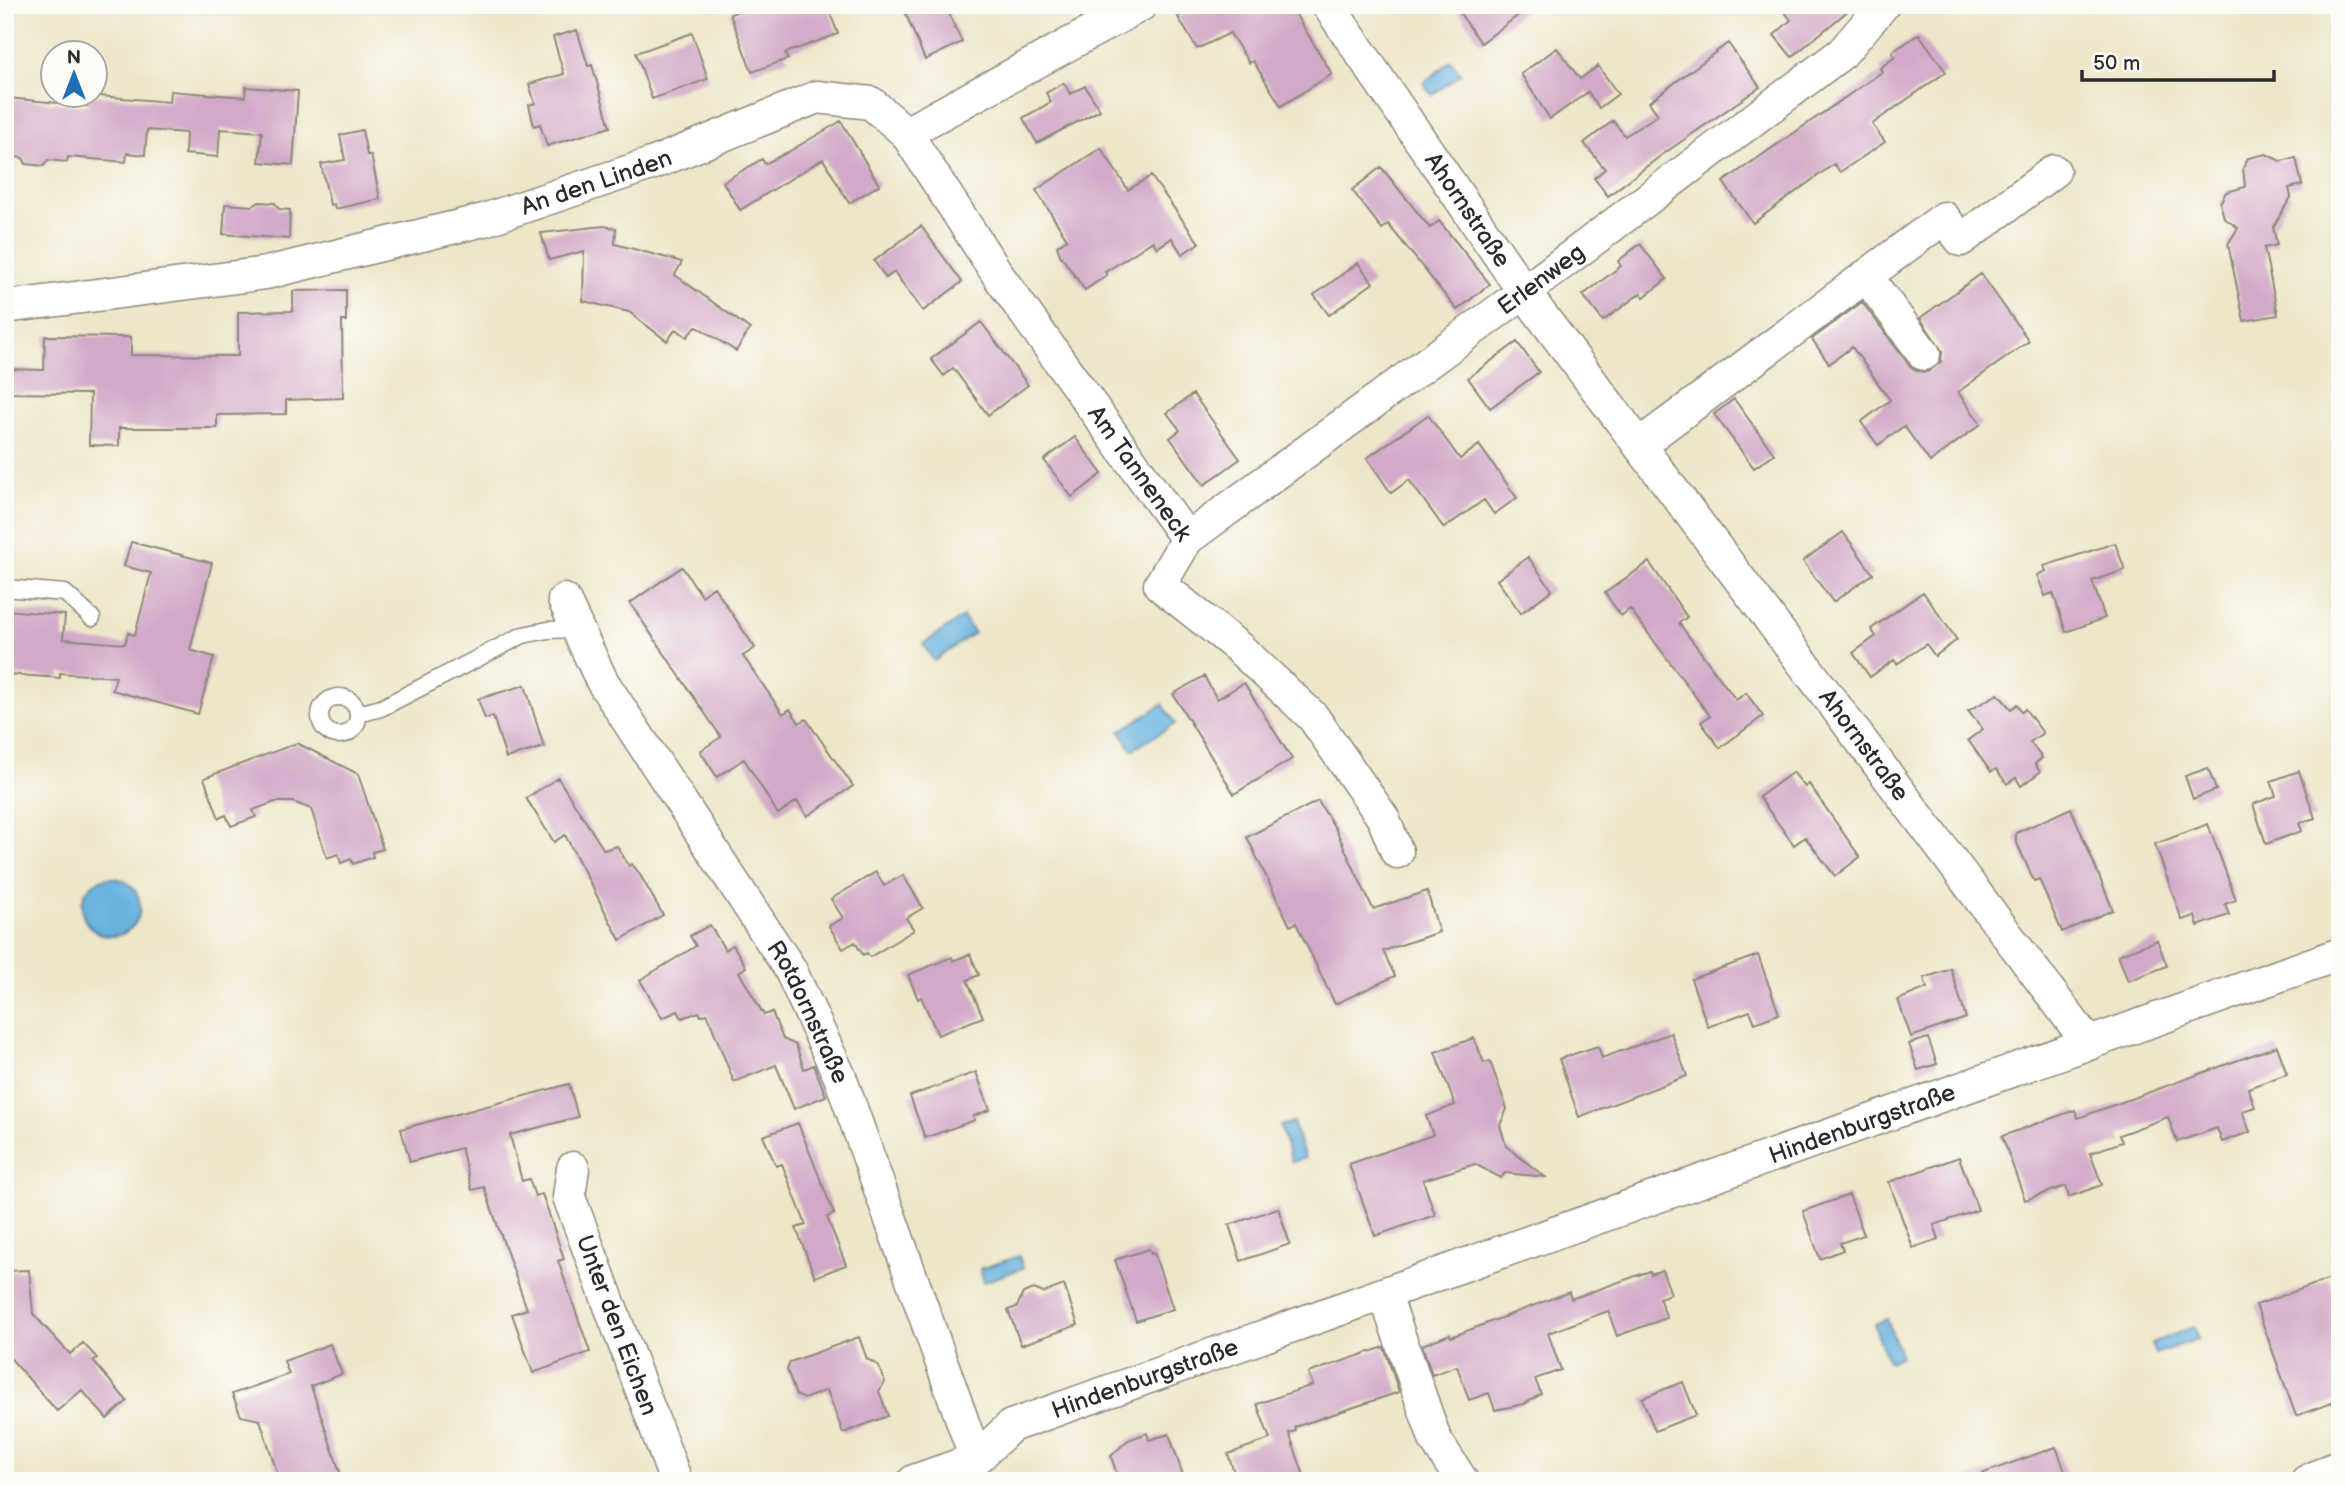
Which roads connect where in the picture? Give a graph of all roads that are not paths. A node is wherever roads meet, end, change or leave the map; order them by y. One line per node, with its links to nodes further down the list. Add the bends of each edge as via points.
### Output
1 (1141, 5): 4 (street)
2 (1328, 5): 7 (street, Ahornstraße)
3 (1883, 5): 7 (street, Erlenweg, via 1842,52)
4 (906, 134): 8 (street, An den Linden, via 871,103 817,97 654,163 484,220 266,273); 11 (street, Am Tanneneck, via 1000,278)
5 (2054, 171): 6 (street, via 1961,240 1944,218)
6 (1866, 276): 9 (street); 10 (street)
7 (1524, 292): 10 (street, Ahornstraße); 11 (street, Erlenweg)
8 (5, 307)
9 (1924, 354)
10 (1639, 445): 19 (street, Ahornstraße)
11 (1187, 539): 17 (street, Am Tanneneck, via 1160,585 1313,717 1383,818)
12 (5, 588): 14 (lane, via 65,593)
13 (564, 600): 15 (street, Rotdornstraße)
14 (92, 618)
15 (578, 629): 16 (lane, via 523,635 381,708); 22 (street, Rotdornstraße, via 602,681 790,969 839,1077)
16 (358, 714)
17 (1397, 852)
18 (2340, 954): 19 (street, Hindenburgstraße)
19 (2089, 1044): 21 (street, Hindenburgstraße)
20 (573, 1168): 24 (street, Unter den Eichen, via 569,1197)
21 (1385, 1295): 22 (street, Hindenburgstraße, via 1012,1426); 26 (street, via 1435,1439)
22 (976, 1459): 25 (street, Hindenburgstraße)
23 (2340, 1466): 27 (street)
24 (676, 1481)
25 (914, 1481)
26 (1462, 1481)
27 (2307, 1481)

